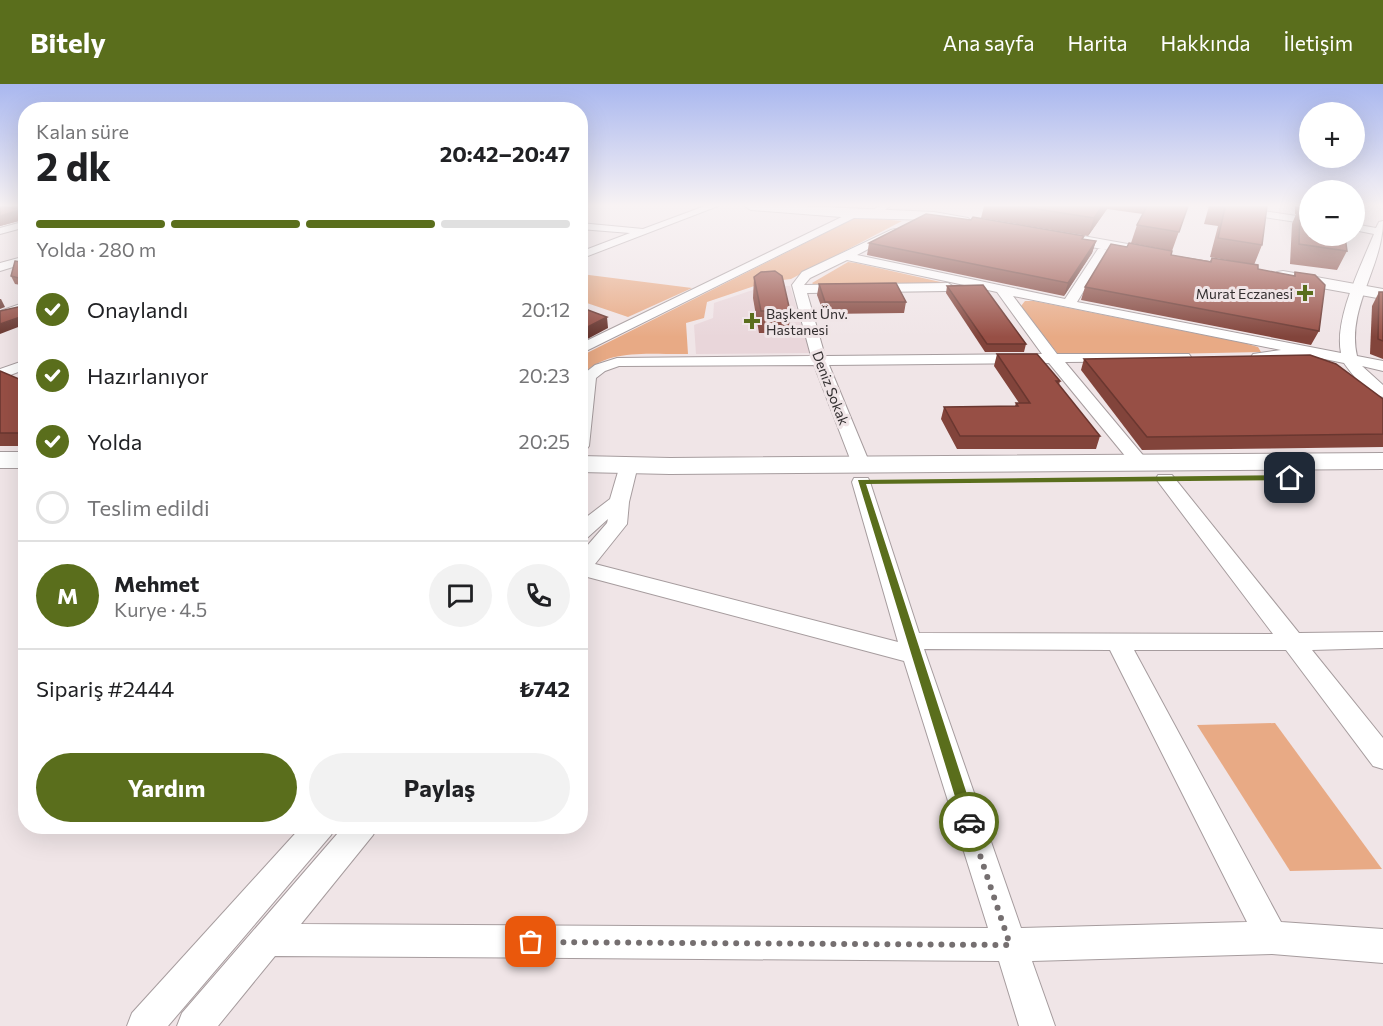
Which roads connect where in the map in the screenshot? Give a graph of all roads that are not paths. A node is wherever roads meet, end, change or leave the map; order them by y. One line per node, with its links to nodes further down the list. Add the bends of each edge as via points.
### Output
1 (776, 250): 23 (street)
2 (855, 250): 9 (street)
3 (1097, 250): 7 (main road)
4 (1112, 250): 7 (main road, via 1165,259)
5 (1374, 250): 16 (street)
6 (9, 251): 8 (street)
7 (1102, 251): 19 (street)
8 (18, 252)
9 (845, 256): 13 (street); 14 (street, via 806,275)
10 (18, 261): 11 (street)
11 (0, 267)
12 (1269, 277): 16 (main road)
13 (982, 286): 14 (street); 15 (street)
14 (799, 289): 29 (street, Deniz Sokak)
15 (1002, 290): 19 (street); 28 (street)
16 (1358, 293): 17 (main road); 18 (main road); 30 (street, via 1346,336)
17 (1383, 294)
18 (1383, 300)
19 (1069, 304): 25 (street)
20 (18, 309): 21 (street)
21 (0, 315)
22 (609, 320): 23 (street)
23 (627, 327): 24 (street)
24 (588, 346)
25 (1308, 352): 27 (street); 30 (street)
26 (1203, 357): 28 (street)
27 (1237, 357)
28 (1053, 358): 29 (street); 35 (street)
29 (819, 359): 32 (street, via 638,360 609,365 589,376); 37 (street, Deniz Sokak)
30 (1350, 360): 31 (street); 33 (street, via 1368,382)
31 (1383, 366)
32 (588, 384)
33 (1383, 392)
34 (1383, 461): 35 (main road)
35 (1141, 464): 37 (main road)
36 (588, 467): 41 (main road)
37 (861, 473): 39 (main road); 41 (main road); 48 (street, Deniz Sokak)
38 (1383, 477): 39 (main road)
39 (1165, 479): 47 (street)
40 (588, 483): 41 (main road)
41 (624, 483): 42 (street); 43 (street, via 617,524)
42 (588, 525)
43 (588, 559)
44 (588, 569): 48 (street)
45 (1383, 640): 47 (street)
46 (1117, 641): 47 (street); 48 (street); 52 (street)
47 (1291, 642): 49 (street)
48 (912, 648): 54 (street, Deniz Sokak)
49 (1383, 758)
50 (314, 834): 56 (street)
51 (356, 834): 53 (street)
52 (1272, 938): 54 (street); 55 (street)
53 (268, 940): 54 (street); 57 (street)
54 (1010, 945): 58 (street, Deniz Sokak)
55 (1383, 946)
56 (145, 1026)
57 (195, 1026)
58 (1037, 1026)

